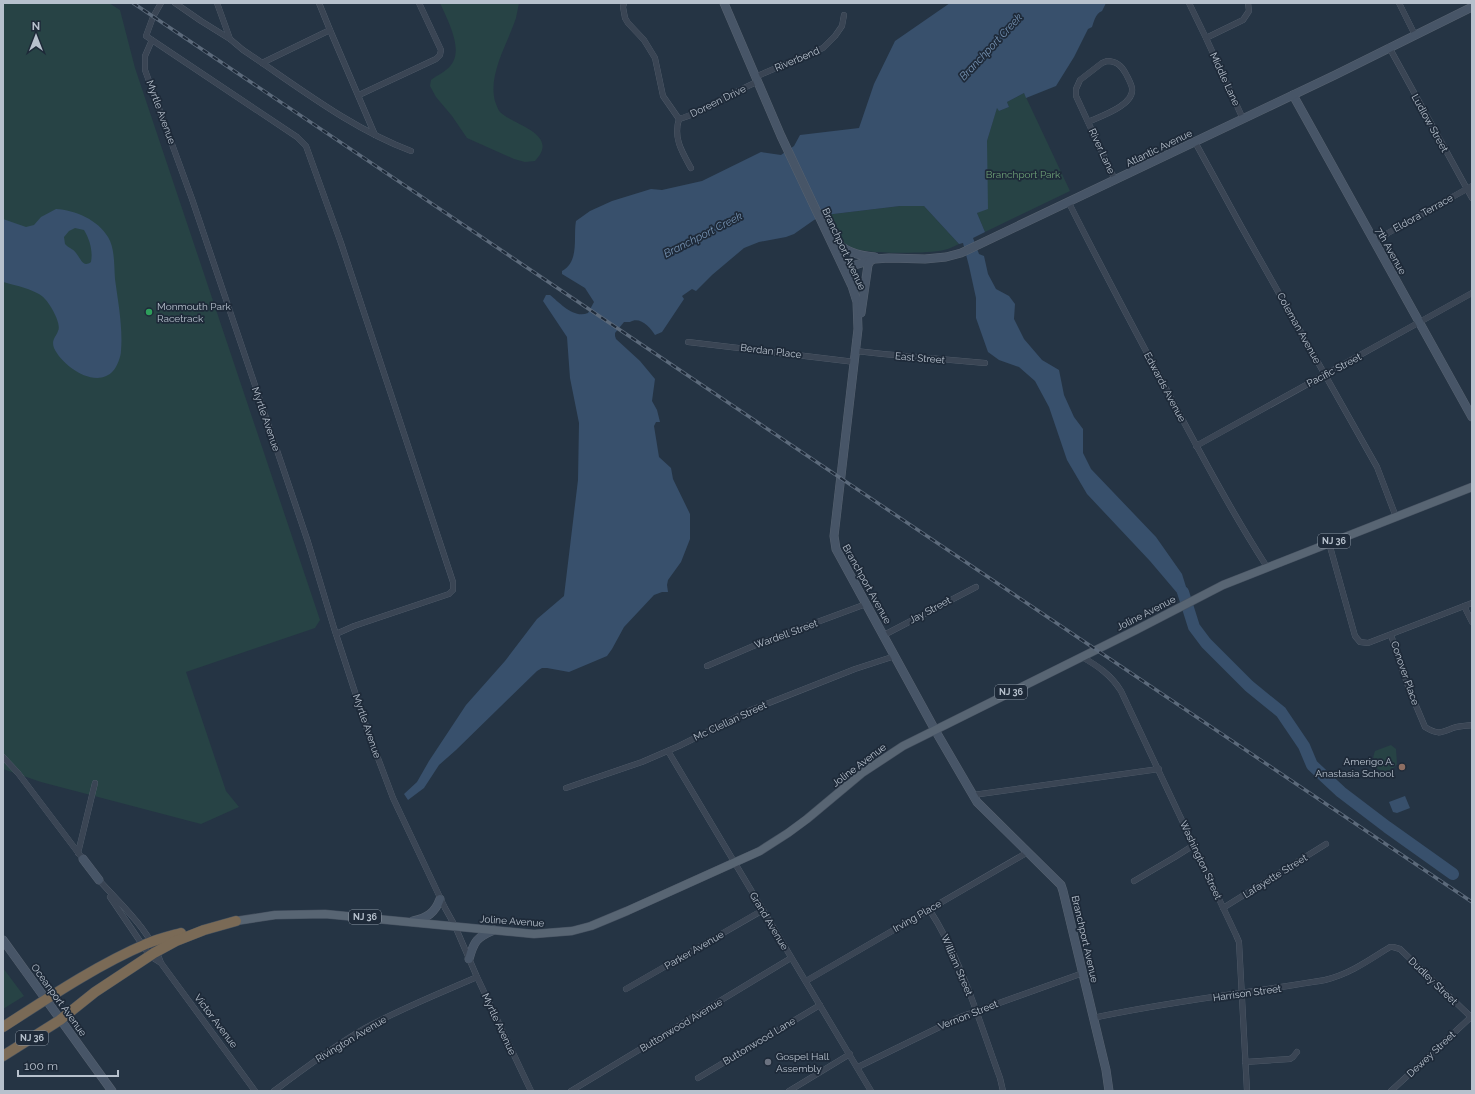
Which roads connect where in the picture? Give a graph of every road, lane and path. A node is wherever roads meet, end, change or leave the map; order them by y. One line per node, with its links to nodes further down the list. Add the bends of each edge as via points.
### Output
1 (161, 3): 17 (street, via 146,36)
2 (175, 3): 16 (street)
3 (217, 3): 16 (street)
4 (319, 3): 13 (street)
5 (419, 3): 21 (street, via 441,50 440,55)
6 (624, 3): 23 (street, Doreen Drive, via 625,18 655,58 663,96)
7 (724, 3): 20 (street, Branchport Avenue)
8 (1189, 3): 15 (street, Middle Lane)
9 (1248, 3): 15 (street, via 1248,11 1243,20)
10 (1398, 3): 14 (street)
11 (1472, 7): 14 (street, Atlantic Avenue)
12 (844, 15): 20 (street, Riverbend, via 842,26 823,48)
13 (330, 30): 19 (street); 21 (street)
14 (1415, 35): 18 (street, Atlantic Avenue)
15 (1206, 38): 24 (street, Middle Lane)
16 (230, 39): 19 (street)
17 (152, 40): 58 (street, Myrtle Avenue, via 144,56 146,70 308,542); 58 (street, via 297,137 306,146 341,243 453,582 453,590 449,594)
18 (1389, 47): 22 (street, Atlantic Avenue); 31 (street, Ludlow Street)
19 (262, 63): 26 (street, via 350,122)
20 (756, 80): 23 (street, Doreen Drive, via 703,110); 34 (street, Branchport Avenue)
21 (359, 95): 26 (street)
22 (1293, 95): 24 (street, Atlantic Avenue); 35 (street, 7th Avenue)
23 (679, 119): 29 (street, Doreen Drive, via 678,142)
24 (1243, 119): 27 (street, Atlantic Avenue)
25 (1088, 122): 25 (street, River Lane, via 1076,96 1078,83 1102,63 1118,63 1123,67 1132,87 1131,97 1125,104); 30 (street, River Lane)
26 (375, 135): 28 (street)
27 (1195, 142): 30 (street, Atlantic Avenue); 46 (street, Coleman Avenue)
28 (411, 151)
29 (691, 168)
30 (1116, 180): 33 (street, Atlantic Avenue)
31 (1470, 188): 32 (street, Ludlow Street); 35 (street, Eldora Terrace)
32 (1472, 198)
33 (1069, 203): 36 (street, Atlantic Avenue, via 963,252 930,259); 48 (street, Edwards Avenue)
34 (826, 231): 36 (street, via 836,243 850,252); 38 (street, Branchport Avenue)
35 (1375, 242): 40 (street, 7th Avenue)
36 (889, 258): 37 (street, Atlantic Avenue)
37 (871, 260): 38 (street, Atlantic Avenue); 41 (street, via 868,265)
38 (845, 268): 41 (street, Branchport Avenue, via 857,302)
39 (1472, 293): 40 (street, Pacific Street)
40 (1419, 322): 46 (street, Pacific Street); 47 (street, 7th Avenue)
41 (858, 329): 43 (street, Branchport Avenue)
42 (688, 342): 44 (street, Berdan Place)
43 (856, 351): 44 (street, Branchport Avenue); 45 (street, East Street)
44 (855, 362): 55 (street, Branchport Avenue, via 834,544)
45 (985, 364)
46 (1325, 375): 48 (street, Pacific Street); 50 (street, Coleman Avenue, via 1377,467)
47 (1472, 417)
48 (1196, 446): 52 (street, Edwards Avenue)
49 (1472, 487): 50 (main road, Joline Avenue / NJ 36)
50 (1396, 517): 51 (main road, Joline Avenue / NJ 36)
51 (1329, 543): 52 (main road, Joline Avenue / NJ 36); 59 (street, Conover Place, via 1357,638 1360,642 1368,643)
52 (1267, 567): 62 (main road, Joline Avenue / NJ 36, via 1223,585)
53 (976, 587): 60 (street, Jay Street)
54 (1472, 603): 56 (street)
55 (866, 604): 60 (street, Branchport Avenue); 63 (street, Wardell Street)
56 (1464, 606): 57 (street); 59 (street)
57 (1472, 622)
58 (336, 634): 79 (street, Myrtle Avenue, via 367,729 395,803)
59 (1391, 634): 64 (street, Conover Place, via 1423,723 1430,730 1443,733 1453,728)
60 (884, 635): 61 (street, Branchport Avenue)
61 (895, 656): 65 (street, Branchport Avenue); 66 (street, Mc Clellan Street, via 765,704)
62 (1082, 657): 65 (main road, Joline Avenue / NJ 36); 68 (street, Washington Street, via 1115,680)
63 (707, 666)
64 (1472, 725)
65 (935, 730): 71 (street, Branchport Avenue); 76 (main road, Joline Avenue / NJ 36, via 880,760 788,833)
66 (668, 751): 70 (street, Mc Clellan Street); 76 (street, Grand Avenue)
67 (3, 757): 75 (street, Victor Avenue)
68 (1159, 769): 71 (street); 73 (street, Washington Street)
69 (95, 783): 75 (street)
70 (566, 788)
71 (973, 795): 74 (street, Branchport Avenue, via 995,821)
72 (1326, 844): 80 (street, Lafayette Street)
73 (1194, 845): 78 (street); 80 (street, Washington Street)
74 (1028, 852): 81 (street, Irving Place); 94 (street, Branchport Avenue, via 1058,881 1063,891)
75 (81, 856): 77 (street, Victor Avenue)
76 (735, 863): 82 (street, Grand Avenue); 86 (main road, Joline Avenue / NJ 36, via 591,926 572,931 534,934)
77 (99, 880): 88 (street, Victor Avenue); 88 (street, Victor Avenue, via 140,927)
78 (1134, 881)
79 (440, 899): 84 (street, via 438,907 428,917); 85 (street, Myrtle Avenue)
80 (1223, 908): 98 (street, Washington Street, via 1239,942)
81 (929, 909): 96 (street, Irving Place); 101 (street, William Street, via 964,976)
82 (763, 910): 91 (street, Grand Avenue); 97 (street, Parker Avenue)
83 (236, 921): 84 (main road, Joline Avenue / NJ 36, via 275,915 325,914); 88 (highway, NJ 36, via 197,928); 90 (highway, NJ 36, via 176,941)
84 (413, 922): 85 (main road, Joline Avenue / NJ 36)
85 (455, 926): 86 (main road, Joline Avenue / NJ 36); 92 (street, Myrtle Avenue)
86 (494, 930): 92 (street, via 483,934 476,941)
87 (3, 940): 99 (street, Oceanport Avenue)
88 (147, 944): 90 (street, Victor Avenue); 90 (street, Victor Avenue); 99 (highway, NJ 36)
89 (1393, 947): 98 (street, Harrison Street, via 1336,978); 103 (street, Dudley Street, via 1400,949)
90 (154, 954): 93 (street, Victor Avenue); 93 (street, Victor Avenue); 104 (highway, NJ 36, via 95,992)
91 (791, 958): 96 (street, Grand Avenue); 116 (street, Buttonwood Avenue)
92 (469, 959): 95 (street, Myrtle Avenue)
93 (161, 963): 113 (street, Victor Avenue)
94 (1083, 973): 101 (street, Vernon Street); 102 (street, Branchport Avenue)
95 (477, 978): 114 (street, Rivington Avenue, via 380,1020 322,1056); 115 (street, Myrtle Avenue)
96 (806, 981): 100 (street, Grand Avenue)
97 (626, 990)
98 (1241, 994): 102 (street, Harrison Street); 109 (street, Washington Street)
99 (46, 999): 104 (street, Oceanport Avenue); 105 (highway, NJ 36)
100 (820, 1005): 107 (street, Grand Avenue); 111 (street, Buttonwood Lane)
101 (976, 1011): 110 (street, Vernon Street); 119 (street, William Street)
102 (1094, 1018): 120 (street, Branchport Avenue)
103 (1471, 1018): 122 (street, Dewey Street)
104 (60, 1020): 108 (highway, NJ 36); 112 (street, Oceanport Avenue)
105 (3, 1027)
106 (1297, 1052): 109 (street, via 1290,1058)
107 (850, 1054): 110 (street, Grand Avenue); 117 (street)
108 (3, 1056)
109 (1245, 1062): 121 (street, Washington Street)
110 (858, 1067): 118 (street, Grand Avenue)
111 (698, 1078)
112 (112, 1091)
113 (255, 1091)
114 (274, 1091)
115 (531, 1091)
116 (571, 1091)
117 (789, 1091)
118 (871, 1091)
119 (1004, 1091)
120 (1109, 1091)
121 (1247, 1091)
122 (1390, 1091)

